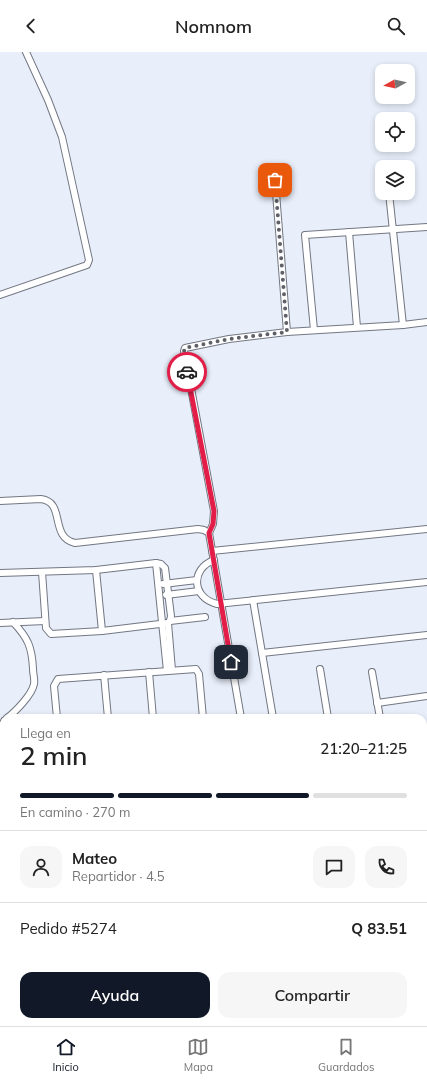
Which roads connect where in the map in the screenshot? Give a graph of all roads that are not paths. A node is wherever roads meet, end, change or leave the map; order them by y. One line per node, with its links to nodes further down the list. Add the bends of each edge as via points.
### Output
1 (26, 52): 7 (street, via 62,137 89,260 87,265)
2 (275, 180): 12 (street)
3 (390, 200): 5 (street)
4 (427, 227): 5 (street)
5 (392, 229): 6 (street); 9 (street)
6 (349, 232): 10 (street); 11 (street, via 305,235)
7 (0, 295)
8 (427, 322): 9 (street)
9 (403, 325): 10 (street)
10 (357, 327): 11 (street)
11 (314, 330): 12 (street)
12 (287, 332): 15 (street, via 229,339 185,348 214,511)
13 (0, 501): 15 (street, via 48,501 54,508 62,536 75,543 198,529)
14 (427, 529): 16 (street)
15 (209, 533): 16 (street)
16 (212, 551): 17 (street)
17 (214, 560): 22 (street, via 201,569); 30 (street)
18 (156, 563): 19 (street); 24 (street, via 165,568); 25 (street)
19 (96, 570): 21 (street); 36 (street)
20 (0, 572): 21 (street)
21 (42, 572): 32 (street)
22 (197, 580): 24 (street); 26 (street)
23 (427, 582): 29 (street)
24 (167, 584): 25 (street); 27 (street)
25 (159, 585): 28 (street)
26 (199, 591): 27 (street); 30 (street, via 208,601)
27 (168, 595): 28 (street); 35 (street, via 171,616)
28 (160, 596): 35 (street)
29 (253, 600): 30 (street); 38 (street)
30 (221, 604): 51 (street)
31 (206, 617): 35 (street)
32 (45, 621): 33 (street); 36 (street, via 47,630 53,634)
33 (13, 622): 34 (street); 46 (street, via 30,644 34,685 27,698)
34 (0, 623)
35 (167, 623): 36 (street); 40 (street)
36 (102, 631)
37 (427, 635): 38 (street)
38 (262, 653): 52 (street)
39 (320, 669): 53 (street)
40 (170, 670): 41 (street); 50 (street, via 196,669 199,674)
41 (149, 672): 43 (street); 49 (street)
42 (372, 672): 45 (street)
43 (104, 675): 47 (street, via 58,679 54,686); 48 (street)
44 (427, 696): 45 (street)
45 (377, 703): 54 (street)
46 (11, 714)
47 (57, 714)
48 (108, 714)
49 (153, 714)
50 (203, 714)
51 (240, 714)
52 (272, 714)
53 (327, 714)
54 (379, 714)

